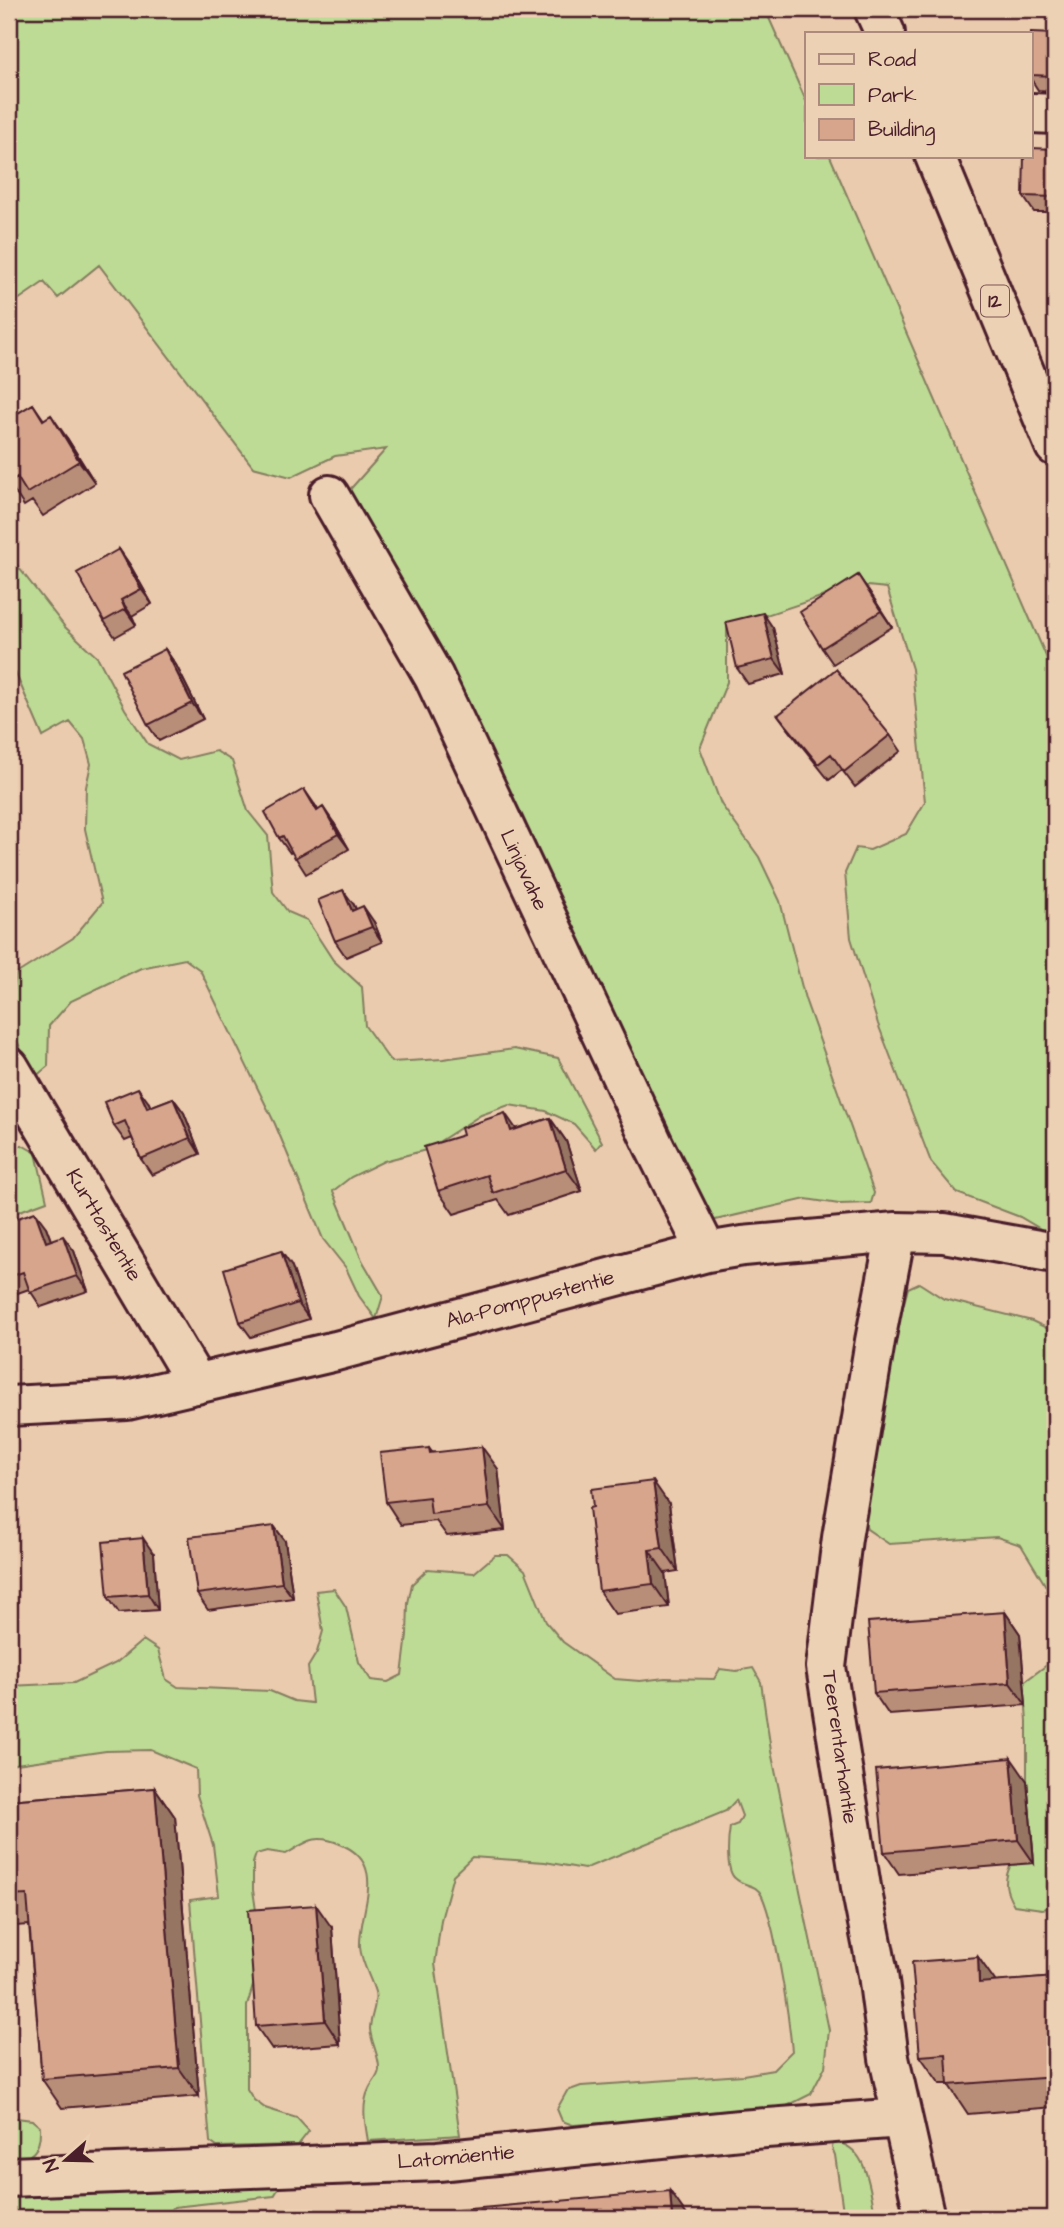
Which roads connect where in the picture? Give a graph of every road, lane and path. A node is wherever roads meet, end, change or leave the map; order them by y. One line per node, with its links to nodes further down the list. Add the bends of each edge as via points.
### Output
1 (874, 9): 2 (main road)
2 (884, 32)
3 (1032, 113): 4 (main road)
4 (1055, 114)
5 (936, 158): 6 (main road, 12)
6 (1055, 446)
7 (329, 495): 10 (main road, Linjavahe, via 434,677)
8 (9, 1067): 12 (main road, Kurttastentie)
9 (896, 1232): 10 (main road, Ala-Pomppustentie); 11 (main road, Ala-Pomppustentie, via 944,1233); 14 (main road, Teerentarhantie, via 842,1538 827,1667)
10 (707, 1252): 12 (main road, Ala-Pomppustentie)
11 (1055, 1253)
12 (197, 1384): 13 (main road, Ala-Pomppustentie, via 127,1400)
13 (9, 1406)
14 (902, 2119): 15 (main road, Latomäentie, via 740,2130 438,2161); 16 (main road, Teerentarhantie)
15 (9, 2177)
16 (925, 2218)

